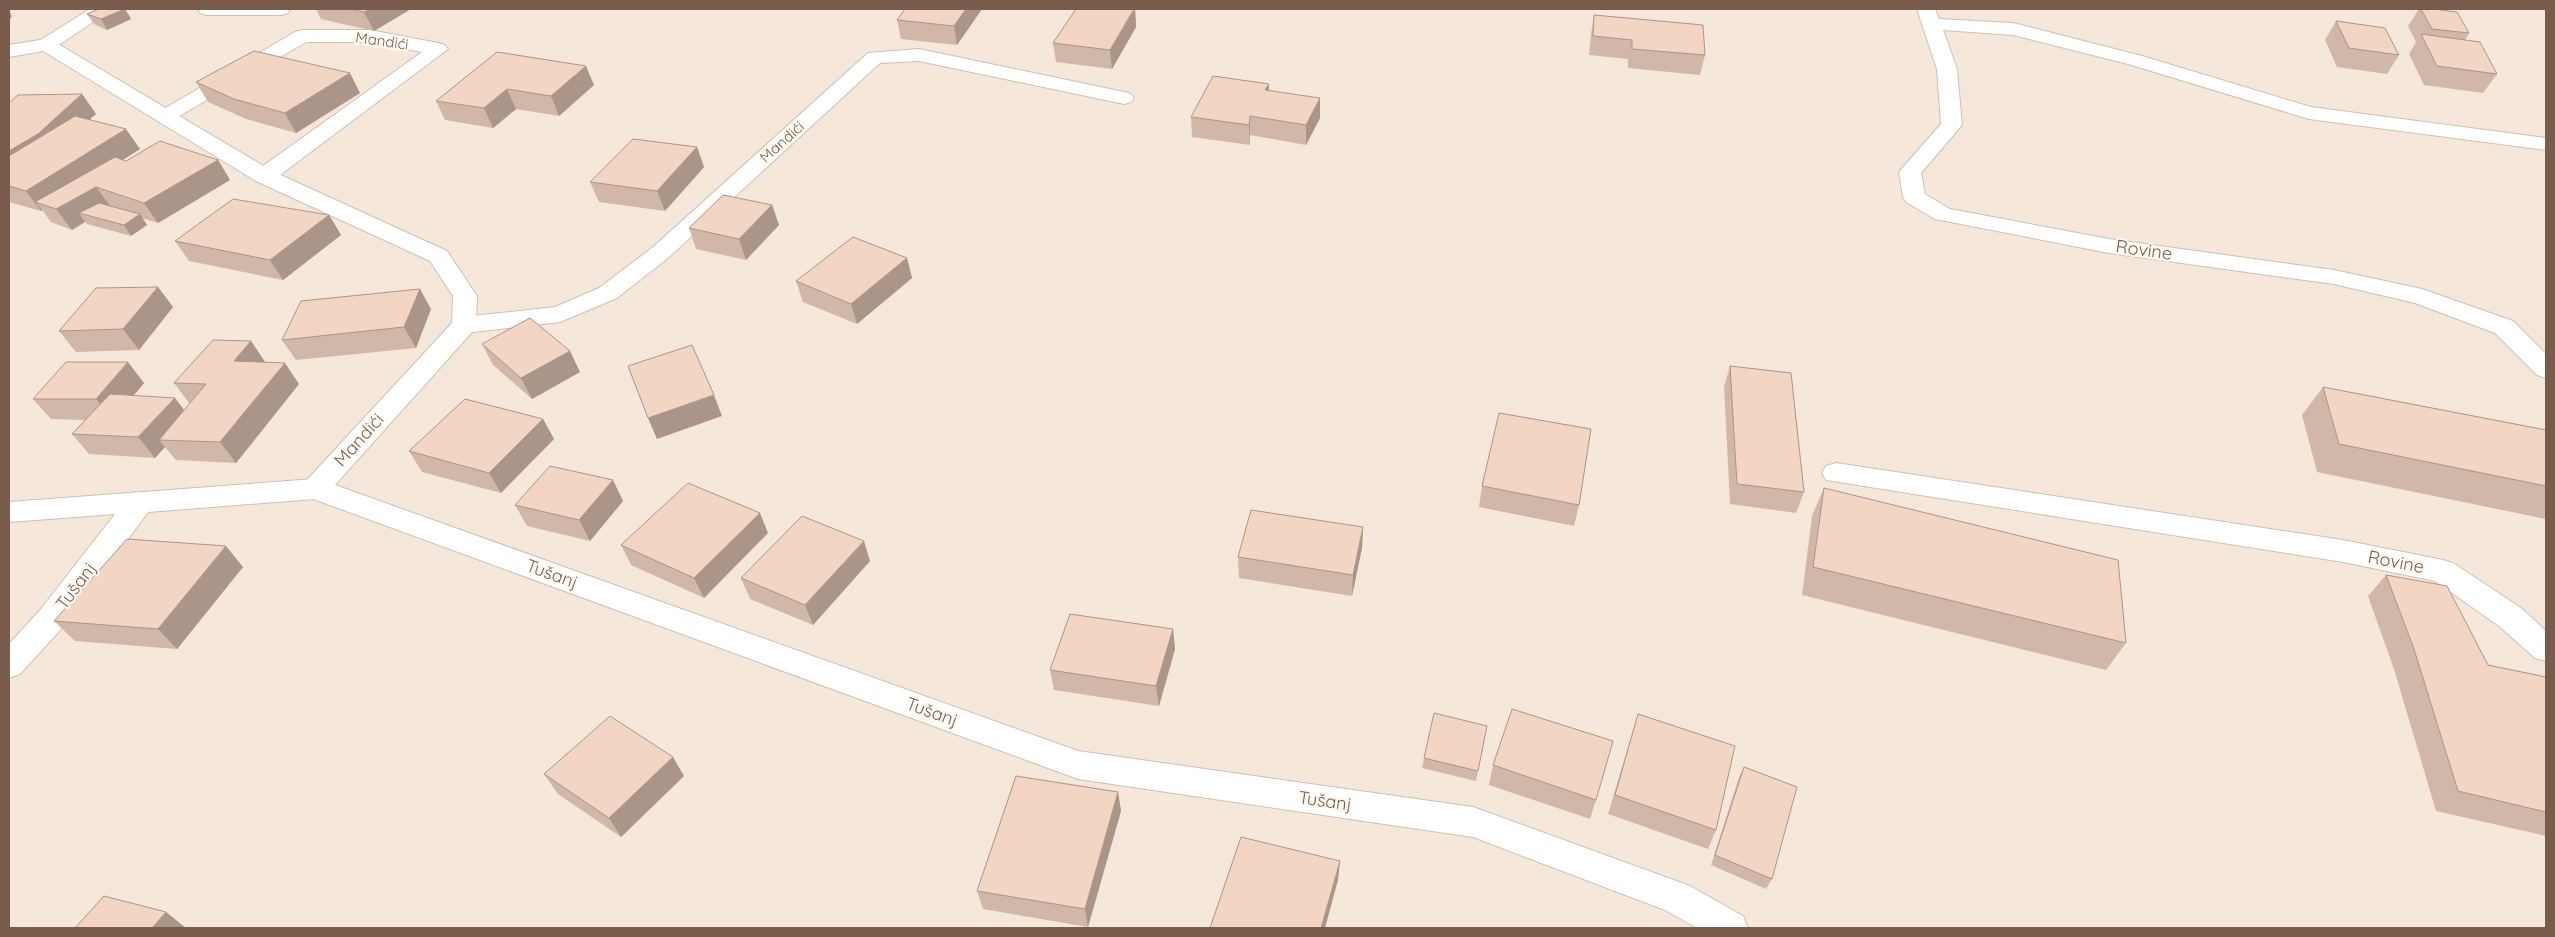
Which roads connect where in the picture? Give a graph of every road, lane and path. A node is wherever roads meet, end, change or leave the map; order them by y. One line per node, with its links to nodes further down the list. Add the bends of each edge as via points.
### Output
1 (103, 9): 5 (street)
2 (207, 9): 3 (street)
3 (281, 9)
4 (1929, 16): 9 (street, Rovine, via 2013,29 2135,60 2309,113); 12 (street, Rovine, via 1947,69 1952,125 1910,172 1914,197 1943,214 2109,246 2334,276 2422,297 2504,328)
5 (46, 45): 6 (street); 8 (street)
6 (9, 50)
7 (1124, 98): 11 (street, Mandići, via 918,55 875,57 660,254 608,293 560,314)
8 (164, 117): 10 (street); 10 (street, Mandići, via 302,36 370,36 438,49)
9 (2546, 144)
10 (264, 176): 11 (street, via 439,256 465,296)
11 (464, 325): 14 (street, Mandići)
12 (2546, 370)
13 (1836, 473): 17 (street, Rovine, via 2343,551 2443,571 2510,618)
14 (315, 489): 15 (street, Tušanj); 19 (street, Tušanj, via 1078,765 1473,822 1677,898)
15 (139, 503): 16 (street, Tušanj); 18 (street, Tušanj, via 52,618)
16 (9, 512)
17 (2546, 649)
18 (9, 665)
19 (1730, 928)

